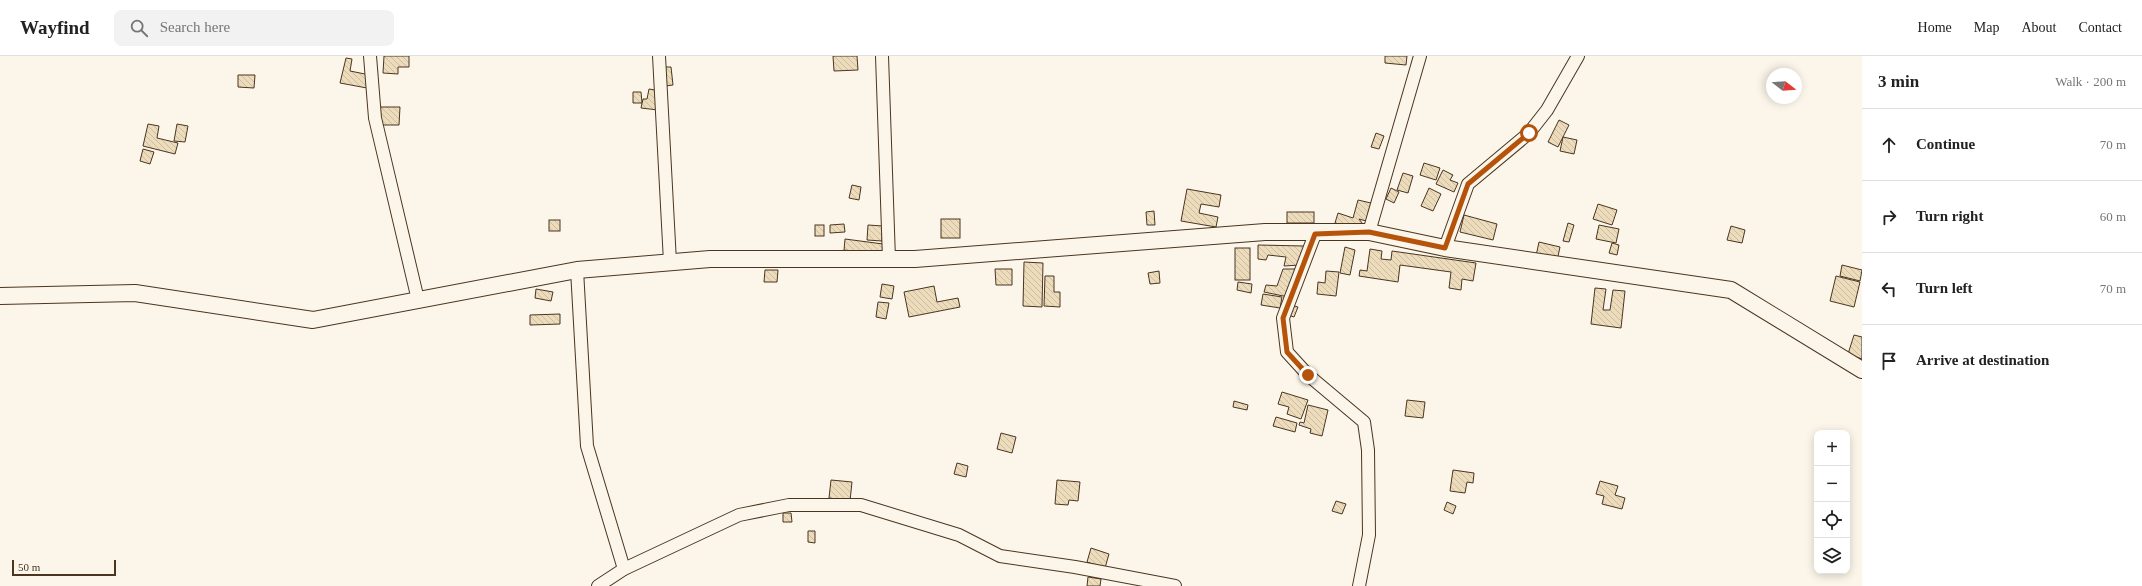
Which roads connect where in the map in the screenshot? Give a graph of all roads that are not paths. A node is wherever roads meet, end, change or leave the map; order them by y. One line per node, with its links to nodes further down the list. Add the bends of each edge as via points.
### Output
1 (370, 56): 13 (street, via 375,118)
2 (659, 56): 10 (street)
3 (882, 56): 9 (street)
4 (1420, 56): 6 (street)
5 (1578, 56): 8 (street, via 1547,110 1529,133 1468,184)
6 (1369, 232): 7 (street); 8 (street)
7 (1315, 234): 9 (street, via 1265,232); 18 (street, via 1283,318 1287,352 1308,375 1364,422 1368,450 1369,535)
8 (1445, 248): 14 (street, via 1731,290)
9 (889, 259): 10 (street, via 710,259)
10 (670, 262): 11 (street)
11 (577, 270): 13 (street); 15 (street, via 587,446)
12 (0, 296): 13 (street, via 135,294 313,320)
13 (418, 300)
14 (1862, 370)
15 (624, 569): 16 (street); 17 (street, via 739,515 789,505 861,505 959,535 1000,556 1075,566)
16 (598, 586)
17 (1176, 586)
18 (1359, 586)

